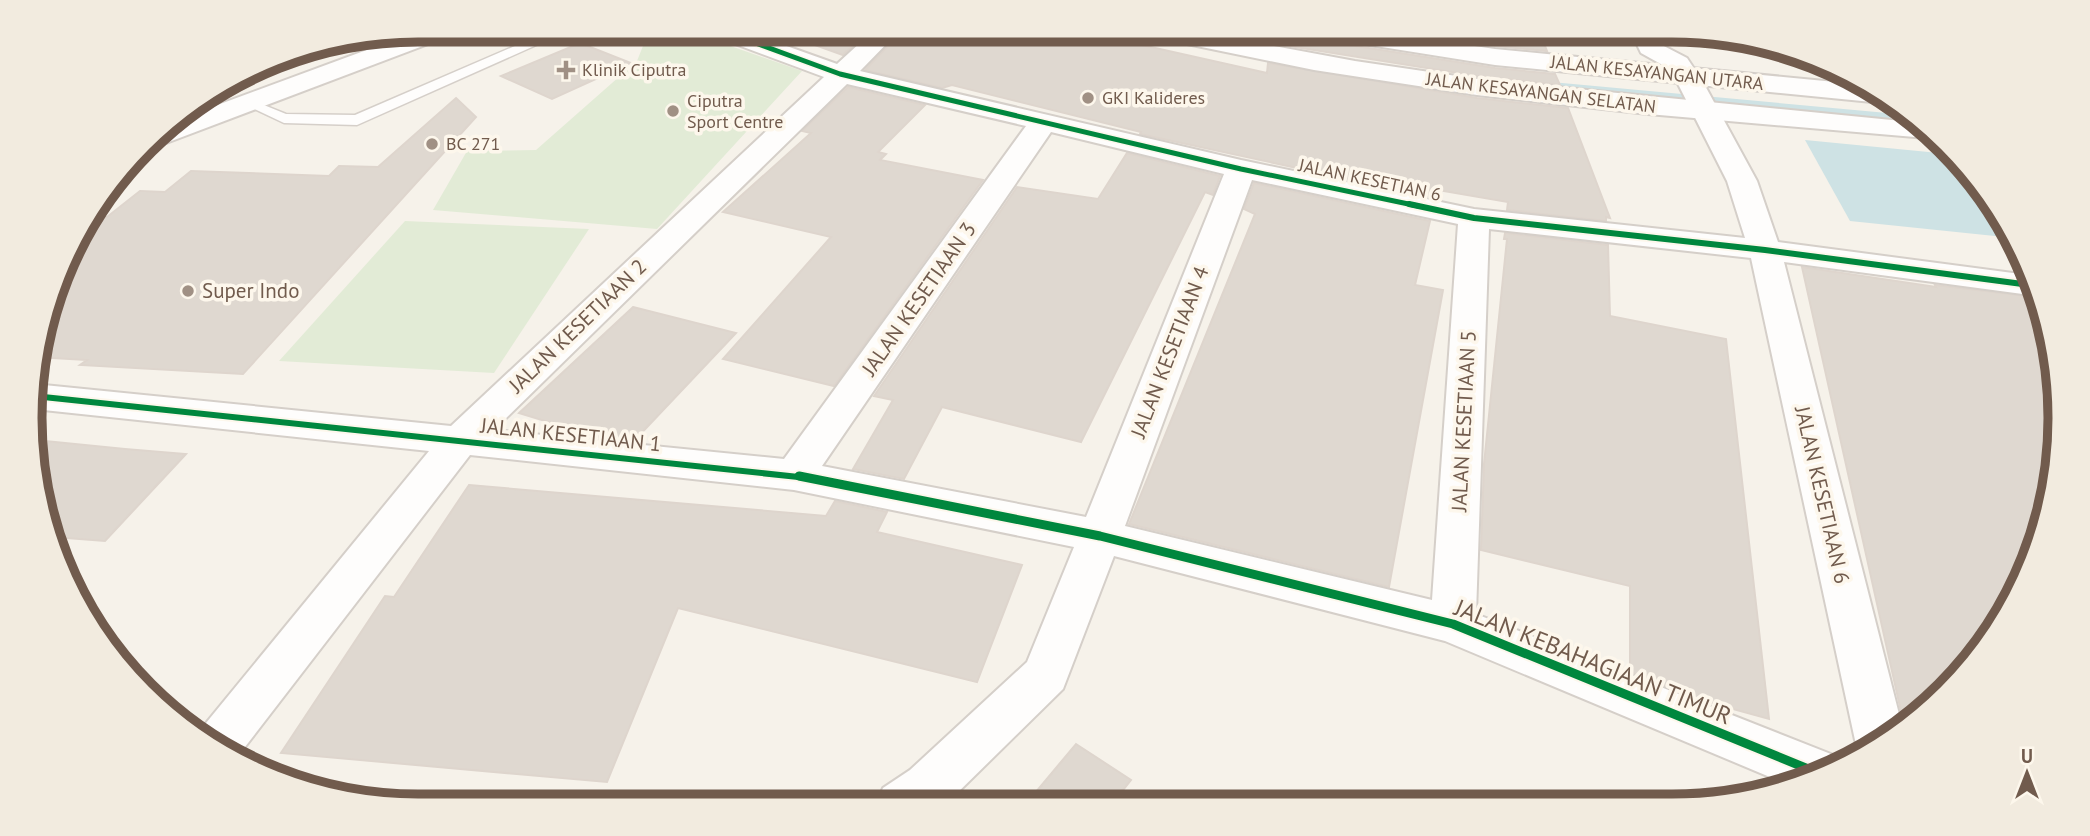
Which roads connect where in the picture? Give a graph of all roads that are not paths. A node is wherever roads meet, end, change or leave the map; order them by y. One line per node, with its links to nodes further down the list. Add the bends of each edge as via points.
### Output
1 (410, 42): 11 (street)
2 (536, 42): 11 (lane, via 357,120 284,118)
3 (753, 42): 8 (street, JALAN KESETIAN 6)
4 (875, 42): 8 (street, JALAN KESETIAAN 2)
5 (1215, 42): 9 (street, JALAN KESAYANGAN SELATAN, via 1475,87)
6 (1397, 42): 9 (street, JALAN KESAYANGAN UTARA)
7 (1647, 42): 9 (street)
8 (840, 74): 12 (street, JALAN KESETIAN 6); 20 (street, JALAN KESETIAAN 2)
9 (1692, 80): 10 (street, JALAN KESAYANGAN UTARA); 13 (street, JALAN KESAYANGAN SELATAN); 17 (street, JALAN KESETIAAN 6, via 1742,181)
10 (1860, 92)
11 (249, 103): 14 (street)
12 (1043, 122): 15 (street, JALAN KESETIAN 6); 21 (street, JALAN KESETIAAN 3)
13 (1910, 127)
14 (177, 129)
15 (1241, 169): 16 (street, JALAN KESETIAN 6); 22 (street, JALAN KESETIAAN 4)
16 (1474, 218): 17 (street, JALAN KESETIAN 6); 23 (street, JALAN KESETIAAN 5)
17 (1765, 250): 18 (street, JALAN KESETIAN 6); 24 (street, JALAN KESETIAAN 6)
18 (2023, 284)
19 (43, 397): 20 (street, JALAN KESETIAAN 1)
20 (458, 441): 21 (street, JALAN KESETIAAN 1); 25 (street, JALAN KESETIAAN 2)
21 (794, 475): 22 (street, JALAN KESETIAAN 1)
22 (1100, 536): 23 (street, JALAN KEBAHAGIAAN TIMUR); 27 (street, via 1046,675)
23 (1453, 624): 26 (street, JALAN KEBAHAGIAAN TIMUR)
24 (1878, 733)
25 (222, 739)
26 (1807, 768)
27 (918, 794)

